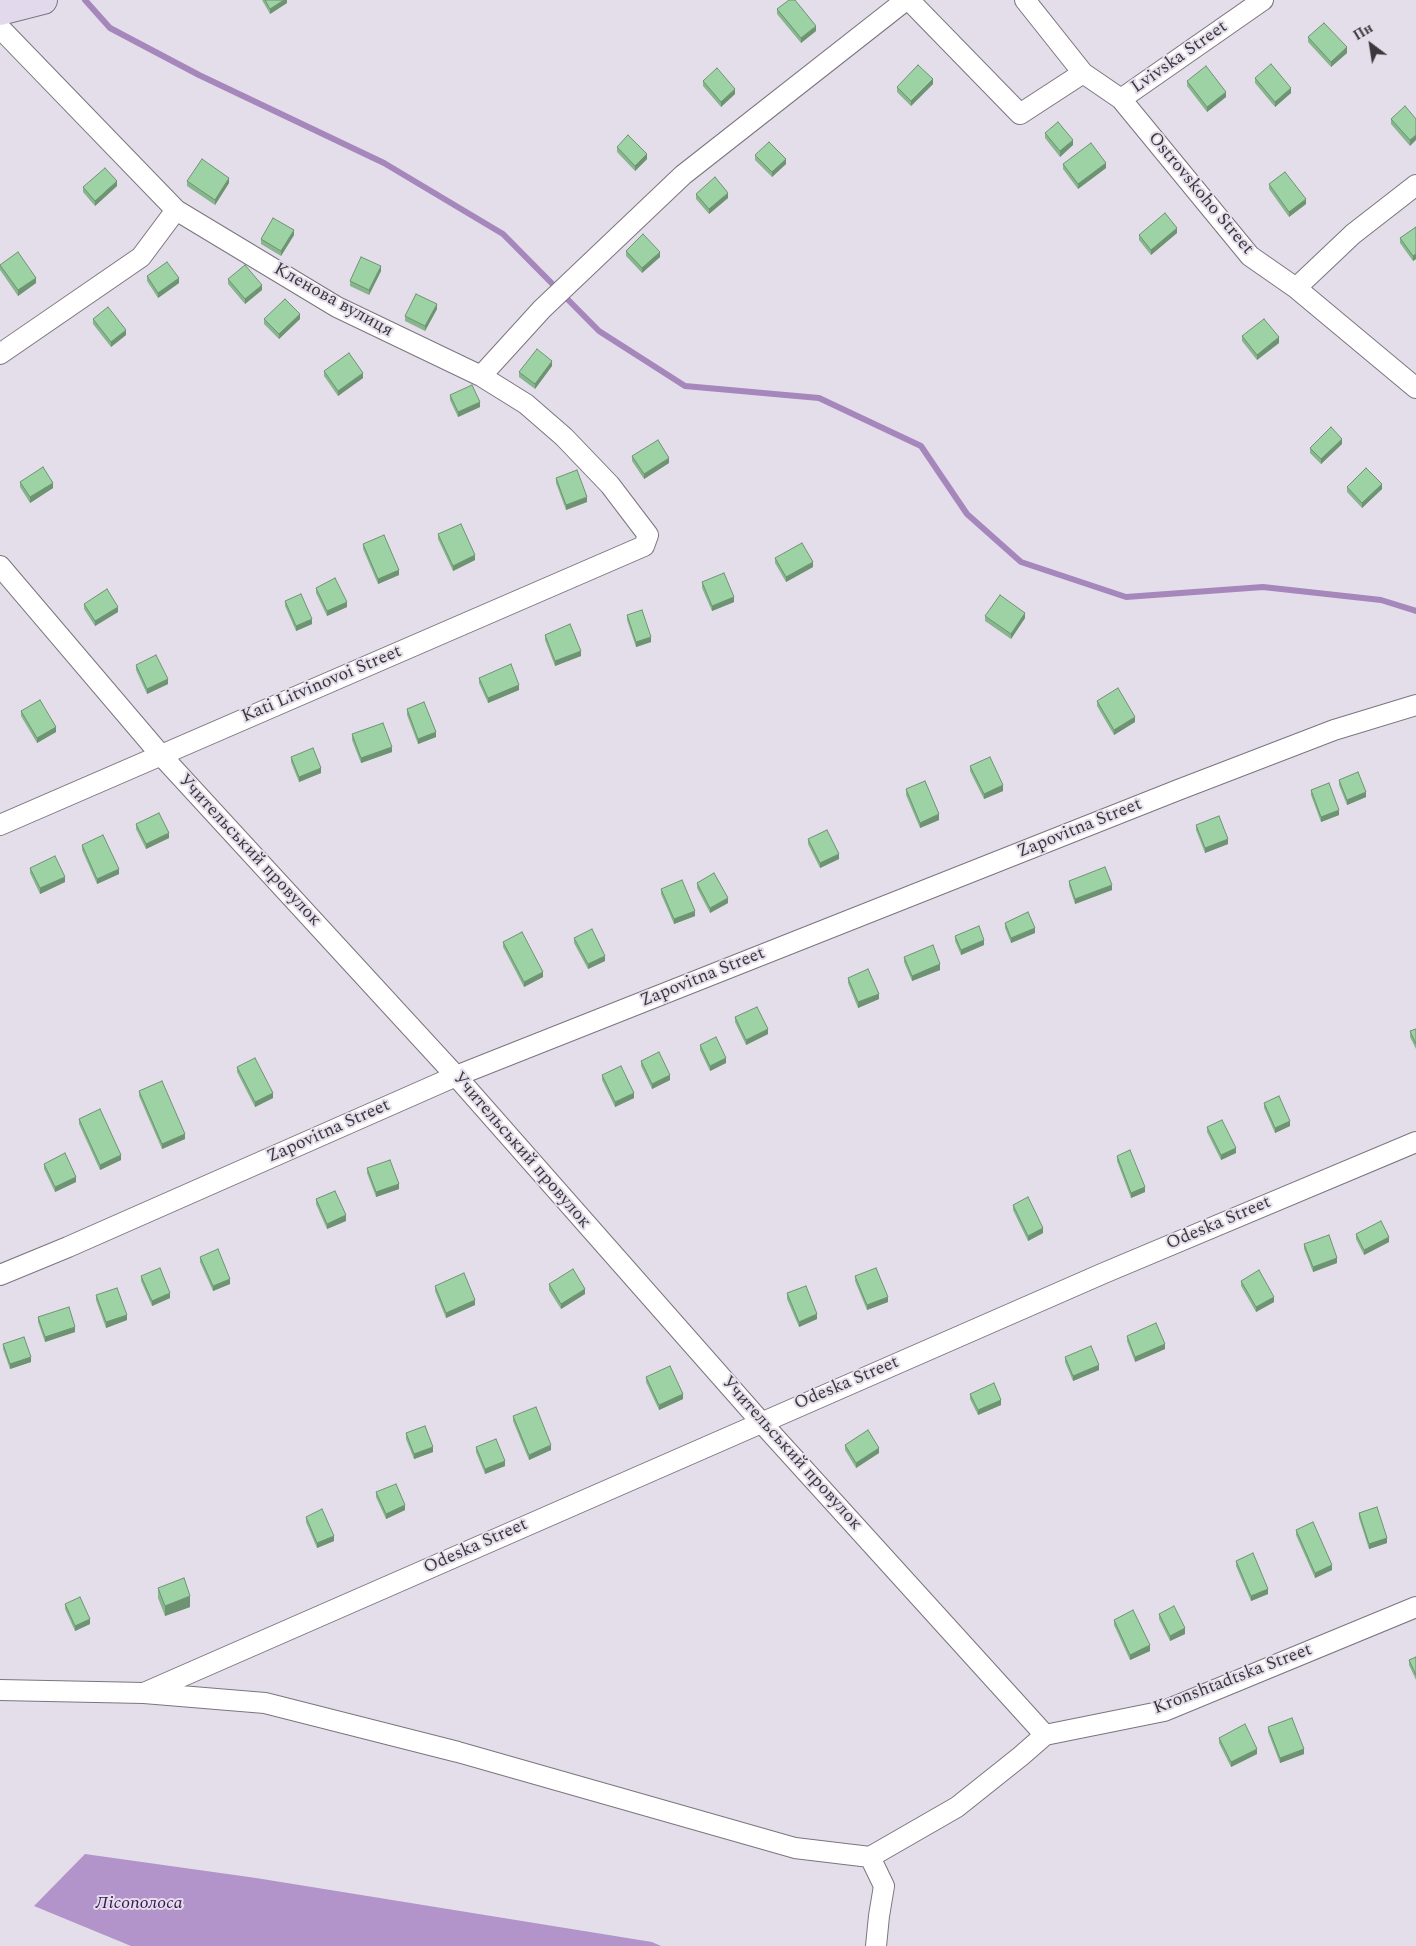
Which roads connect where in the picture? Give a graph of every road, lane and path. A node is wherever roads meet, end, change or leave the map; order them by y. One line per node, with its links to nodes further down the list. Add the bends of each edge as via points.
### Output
1 (43, 0): 5 (main road)
2 (907, 0): 7 (street, via 1020,114); 13 (street, via 683,176 542,309)
3 (1025, 0): 7 (street, Ostrovskoho Street)
4 (1263, 0): 8 (street, Lvivska Street)
5 (0, 11)
6 (0, 28): 10 (street, Кленова вулиця)
7 (1083, 73): 8 (street, Ostrovskoho Street)
8 (1121, 99): 11 (street, Ostrovskoho Street, via 1250,256)
9 (1416, 185): 11 (street, via 1353,234)
10 (176, 210): 12 (street, via 141,257); 13 (street, Кленова вулиця, via 337,307)
11 (1296, 288): 14 (street, Ostrovskoho Street)
12 (0, 354)
13 (481, 376): 15 (street, Кленова вулиця, via 526,404 564,437 610,486 648,535)
14 (1416, 388)
15 (644, 546): 18 (street, Kati Litvinovoi Street)
16 (0, 566): 18 (street, Учительський провулок)
17 (1416, 705): 20 (street, Zapovitna Street, via 1334,730)
18 (160, 754): 19 (street, Kati Litvinovoi Street); 20 (street, Учительський провулок)
19 (0, 825)
20 (456, 1076): 22 (street, Zapovitna Street); 23 (street, Учительський провулок)
21 (1416, 1142): 23 (street, Odeska Street)
22 (0, 1275)
23 (761, 1422): 26 (street, Odeska Street); 27 (street, Учительський провулок)
24 (1416, 1607): 27 (street, Kronshtadtska Street, via 1164,1710)
25 (0, 1690): 26 (street)
26 (144, 1693): 28 (street, via 265,1703 458,1752 794,1848)
27 (1045, 1735): 28 (street, via 957,1807)
28 (870, 1857): 29 (street, via 884,1886)
29 (876, 1946)

